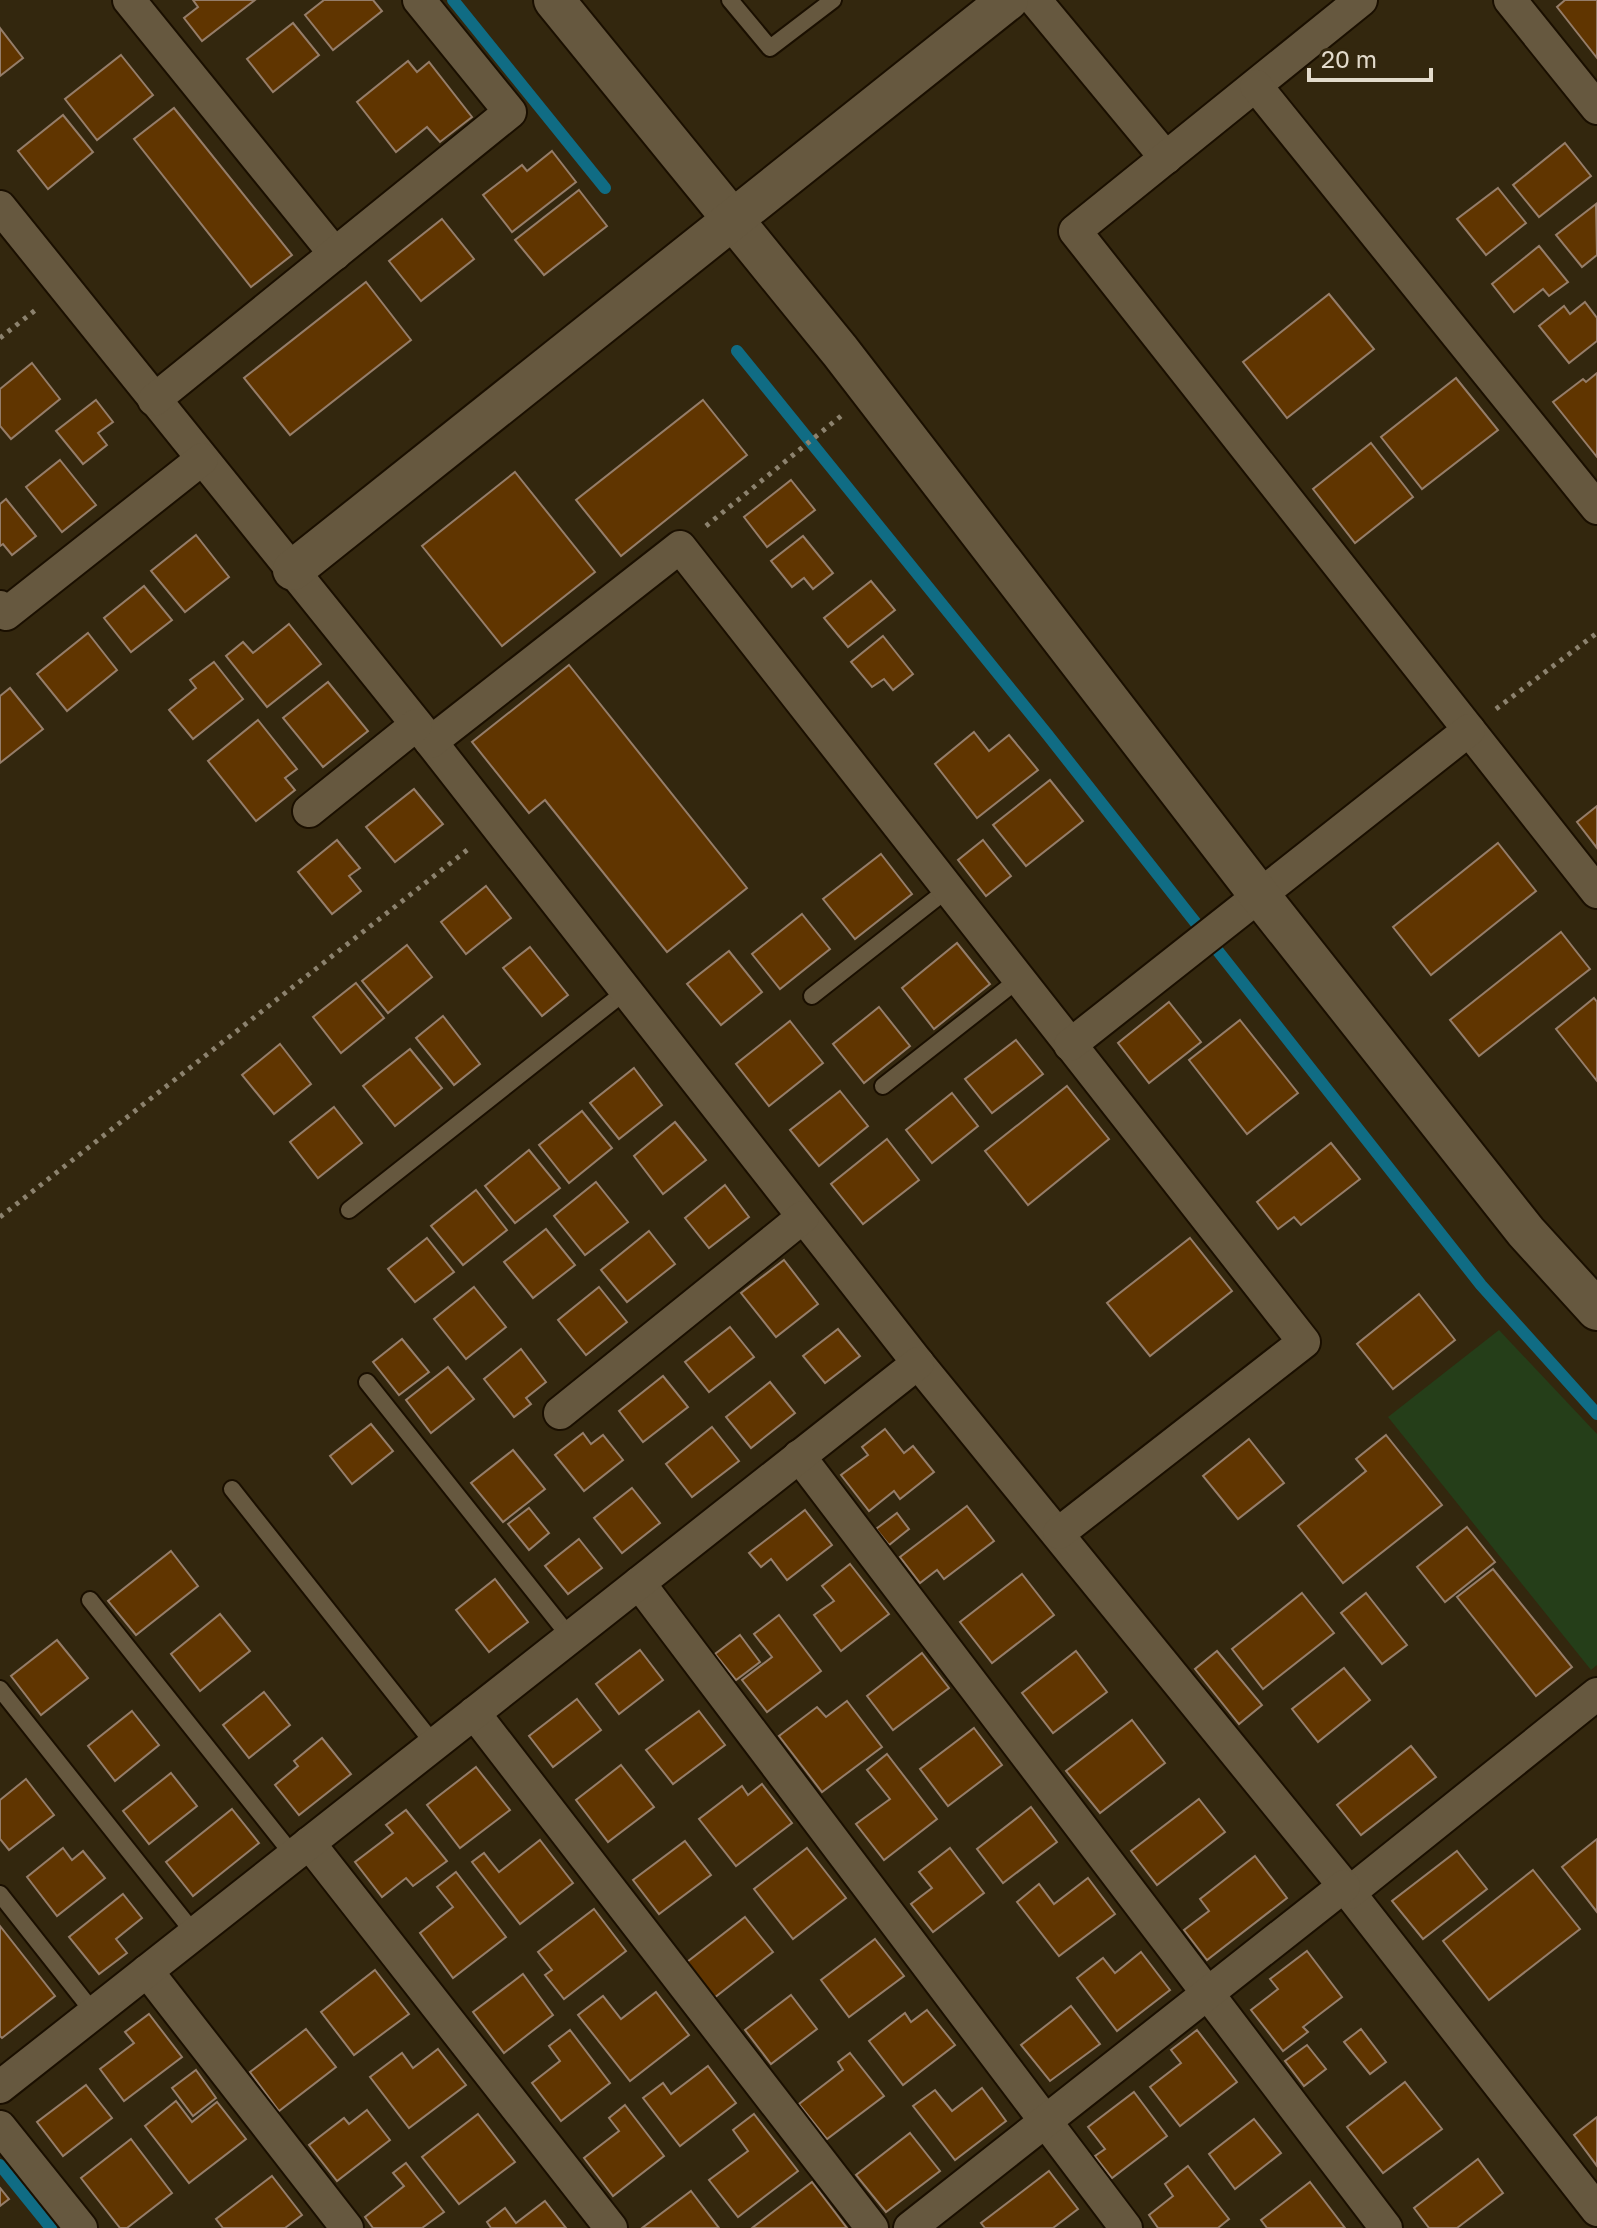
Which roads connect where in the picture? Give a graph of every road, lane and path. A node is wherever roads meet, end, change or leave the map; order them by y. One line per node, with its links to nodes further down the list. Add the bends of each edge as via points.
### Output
1 (129, 0): 15 (street)
2 (419, 0): 15 (street, via 510,112)
3 (554, 0): 14 (street)
4 (730, 0): 5 (lane, via 770,48)
5 (833, 0)
6 (1008, 0): 14 (street)
7 (1035, 0): 12 (street)
8 (1361, 0): 10 (street)
9 (1510, 0): 11 (street)
10 (1256, 86): 12 (street); 21 (street)
11 (1597, 108)
12 (1166, 158): 26 (street, via 1075,231)
13 (0, 207): 16 (street)
14 (733, 218): 23 (street); 32 (street)
15 (335, 254): 18 (street)
16 (64, 287): 17 (path); 18 (street)
17 (0, 338)
18 (154, 400): 20 (street)
19 (823, 431): 22 (path)
20 (202, 459): 23 (street); 24 (street, via 6,614)
21 (1597, 508)
22 (680, 547): 27 (street); 30 (street)
23 (293, 570): 27 (street)
24 (0, 607)
25 (1597, 633): 26 (path)
26 (1469, 730): 31 (street); 32 (street)
27 (423, 734): 28 (street); 29 (street)
28 (309, 811)
29 (497, 827): 34 (street); 39 (path)
30 (948, 889): 33 (street); 35 (lane)
31 (1597, 892)
32 (1260, 896): 36 (street); 41 (street, via 1526,1232)
33 (1019, 979): 36 (street); 37 (lane)
34 (626, 991): 38 (lane); 40 (street)
35 (812, 996)
36 (1070, 1045): 47 (street, via 1304,1342)
37 (883, 1086)
38 (349, 1210)
39 (0, 1217)
40 (803, 1217): 42 (street); 44 (street)
41 (1597, 1310)
42 (918, 1363): 45 (street); 47 (street)
43 (367, 1382): 50 (lane)
44 (560, 1413)
45 (799, 1456): 48 (street); 60 (street)
46 (232, 1489): 54 (lane)
47 (1059, 1533): 56 (street)
48 (639, 1583): 50 (street); 63 (street)
49 (90, 1600): 55 (lane)
50 (570, 1637): 53 (street)
51 (0, 1689): 58 (lane)
52 (1597, 1694): 56 (street)
53 (474, 1713): 54 (street); 69 (street)
54 (434, 1744): 55 (street)
55 (301, 1849): 58 (street); 68 (street)
56 (1347, 1890): 60 (street); 65 (street)
57 (0, 1894): 61 (lane)
58 (194, 1933): 59 (street)
59 (147, 1971): 61 (street); 67 (street)
60 (1208, 1994): 63 (street); 72 (street)
61 (94, 2013): 62 (street)
62 (0, 2087)
63 (1046, 2121): 70 (street); 71 (street)
64 (0, 2127): 66 (street)
65 (1597, 2210)
66 (81, 2228)
67 (347, 2228)
68 (611, 2228)
69 (872, 2228)
70 (910, 2228)
71 (1126, 2228)
72 (1386, 2228)

